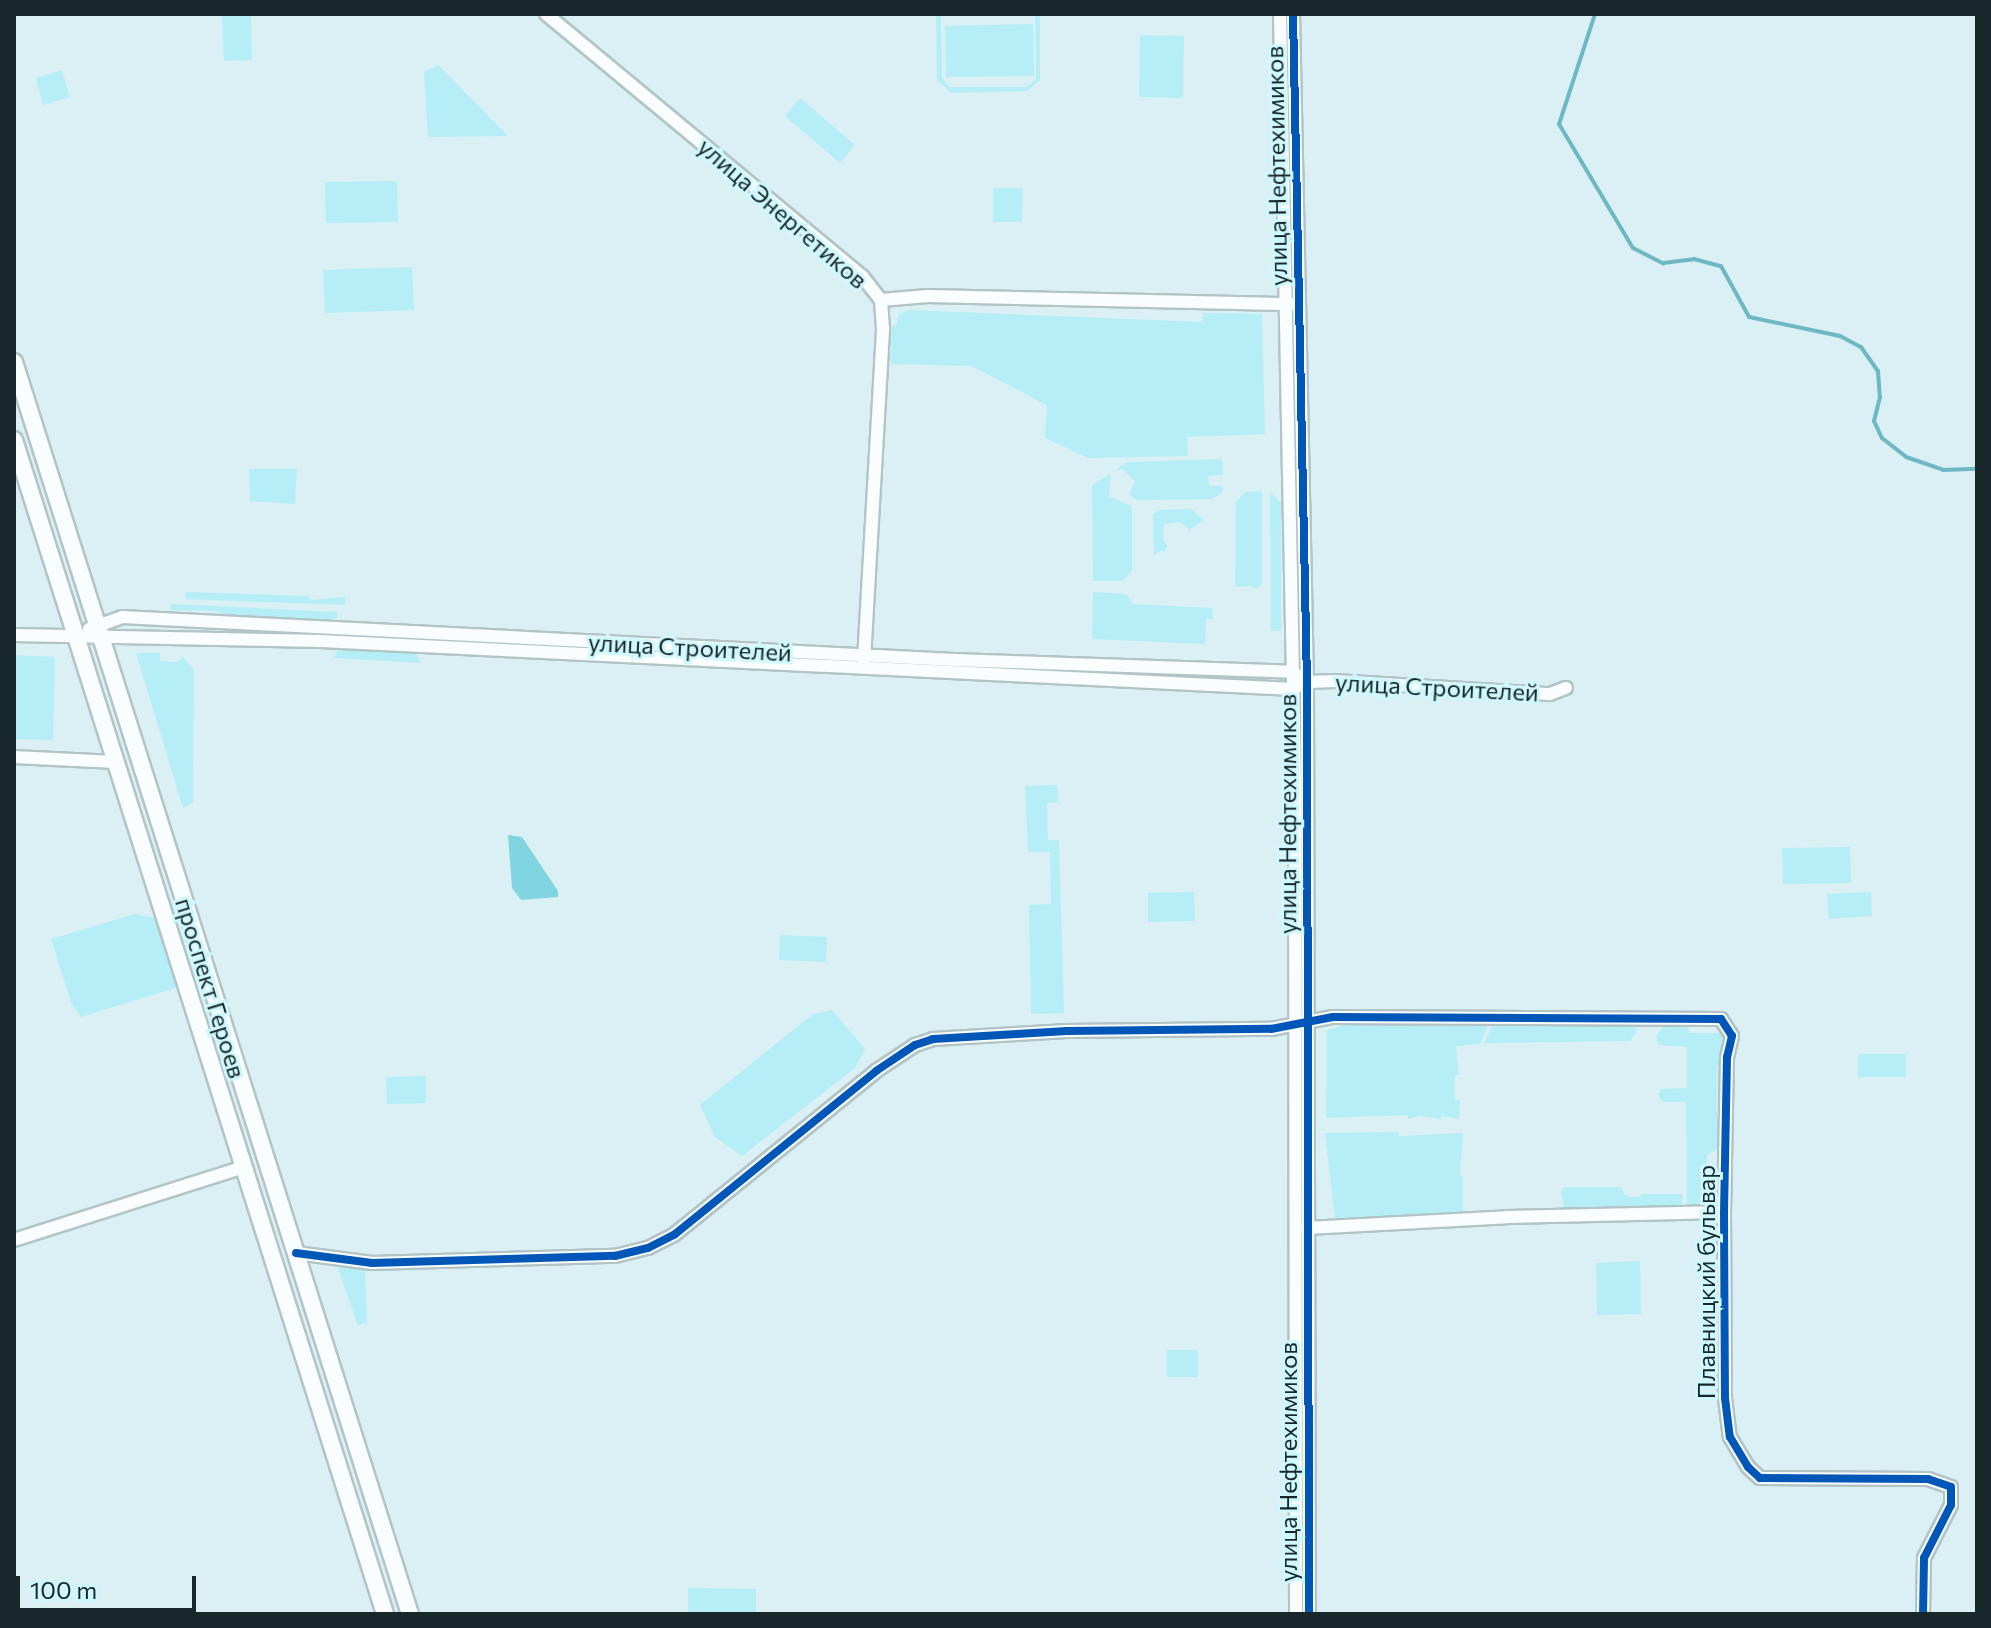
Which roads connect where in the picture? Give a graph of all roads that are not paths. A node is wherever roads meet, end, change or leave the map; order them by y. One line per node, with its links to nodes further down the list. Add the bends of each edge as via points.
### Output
1 (1280, 14): 5 (street)
2 (1293, 14): 6 (street, улица Нефтехимиков)
3 (552, 16): 4 (street, улица Энергетиков, via 862,276)
4 (881, 300): 5 (street, улица Энергетиков, via 928,296); 12 (street)
5 (1285, 304): 6 (street, улица Энергетиков); 13 (street)
6 (1299, 304): 14 (street, улица Нефтехимиков)
7 (14, 362): 9 (main road, проспект Героев)
8 (14, 440): 11 (main road, проспект Героев)
9 (99, 631): 11 (street, улица Строителей); 12 (street, улица Строителей); 24 (main road, проспект Героев)
10 (14, 635): 11 (street, улица Строителей)
11 (74, 636): 18 (main road, проспект Героев)
12 (864, 662): 13 (street, улица Строителей); 16 (street, улица Строителей)
13 (1293, 672): 14 (street, улица Строителей); 16 (street)
14 (1307, 682): 15 (street, улица Строителей, via 1550,694); 16 (street, улица Строителей); 19 (street, улица Нефтехимиков)
15 (1566, 688)
16 (1293, 689): 19 (street)
17 (14, 757): 18 (street)
18 (115, 762): 20 (main road, проспект Героев)
19 (1301, 1024): 21 (street, Плавницкий бульвар, via 1333,1017 1721,1019 1732,1036 1727,1057); 22 (street, улица Нефтехимиков); 24 (street, via 1271,1029 1067,1031 933,1039 915,1045 675,1234 648,1248 603,1256 372,1263); 27 (street)
20 (244, 1167): 23 (street); 25 (main road, проспект Героев)
21 (1724, 1212): 22 (street); 29 (street, Плавницкий бульвар, via 1730,1437 1748,1467 1768,1480 1928,1479 1951,1487 1951,1505 1924,1558)
22 (1307, 1228): 28 (street, улица Нефтехимиков)
23 (14, 1240)
24 (296, 1253): 26 (main road, проспект Героев)
25 (385, 1614)
26 (410, 1614)
27 (1296, 1614)
28 (1309, 1614)
29 (1923, 1614)

